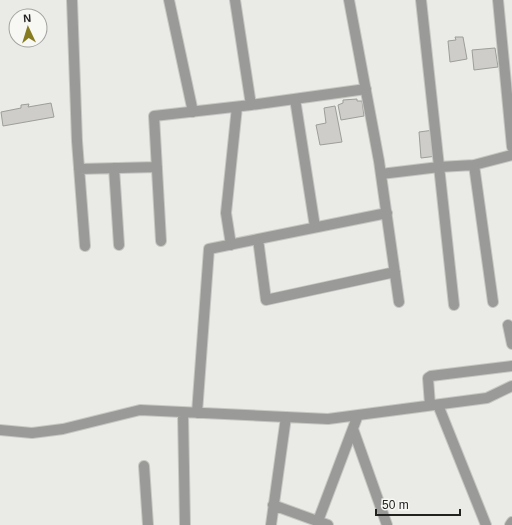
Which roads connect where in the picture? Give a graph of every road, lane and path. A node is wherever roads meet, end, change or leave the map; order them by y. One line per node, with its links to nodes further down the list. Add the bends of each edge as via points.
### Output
1 (72, 0): 18 (street)
2 (169, 0): 11 (street)
3 (235, 0): 9 (street)
4 (349, 0): 7 (street)
5 (421, 0): 16 (street)
6 (498, 0): 12 (street)
7 (366, 89): 8 (street); 19 (street)
8 (295, 99): 9 (street); 21 (street)
9 (251, 105): 10 (street)
10 (237, 107): 11 (street); 25 (street, via 226,213)
11 (193, 112): 15 (street, via 154,116)
12 (512, 147)
13 (512, 155): 14 (street)
14 (474, 165): 16 (street); 29 (street)
15 (156, 167): 17 (street); 23 (street)
16 (439, 167): 19 (street); 30 (street)
17 (114, 168): 18 (street); 24 (street)
18 (79, 169): 26 (street)
19 (381, 174): 20 (street)
20 (387, 213): 21 (street); 27 (street)
21 (315, 228): 22 (street)
22 (258, 239): 25 (street); 27 (street, via 266,300)
23 (161, 241)
24 (119, 244)
25 (230, 244): 37 (street, via 209,249)
26 (85, 246)
27 (395, 272): 28 (street)
28 (399, 302)
29 (493, 302)
30 (454, 305)
31 (508, 325): 32 (street)
32 (512, 344)
33 (512, 366): 35 (street, via 431,376 428,378)
34 (512, 386): 35 (street, via 487,398)
35 (434, 405): 38 (street); 51 (street)
36 (183, 413): 37 (street); 41 (street, via 140,410 63,429 32,433); 47 (street)
37 (197, 413): 39 (street)
38 (358, 415): 39 (street, via 328,419); 40 (street)
39 (286, 417): 43 (street)
40 (353, 429): 44 (street); 50 (street)
41 (0, 430)
42 (144, 466): 46 (street)
43 (273, 505): 44 (street); 48 (street)
44 (318, 521): 49 (street)
45 (512, 522): 52 (street)
46 (148, 525)
47 (185, 525)
48 (271, 525)
49 (328, 525)
50 (387, 525)
51 (486, 525)
52 (510, 525)

